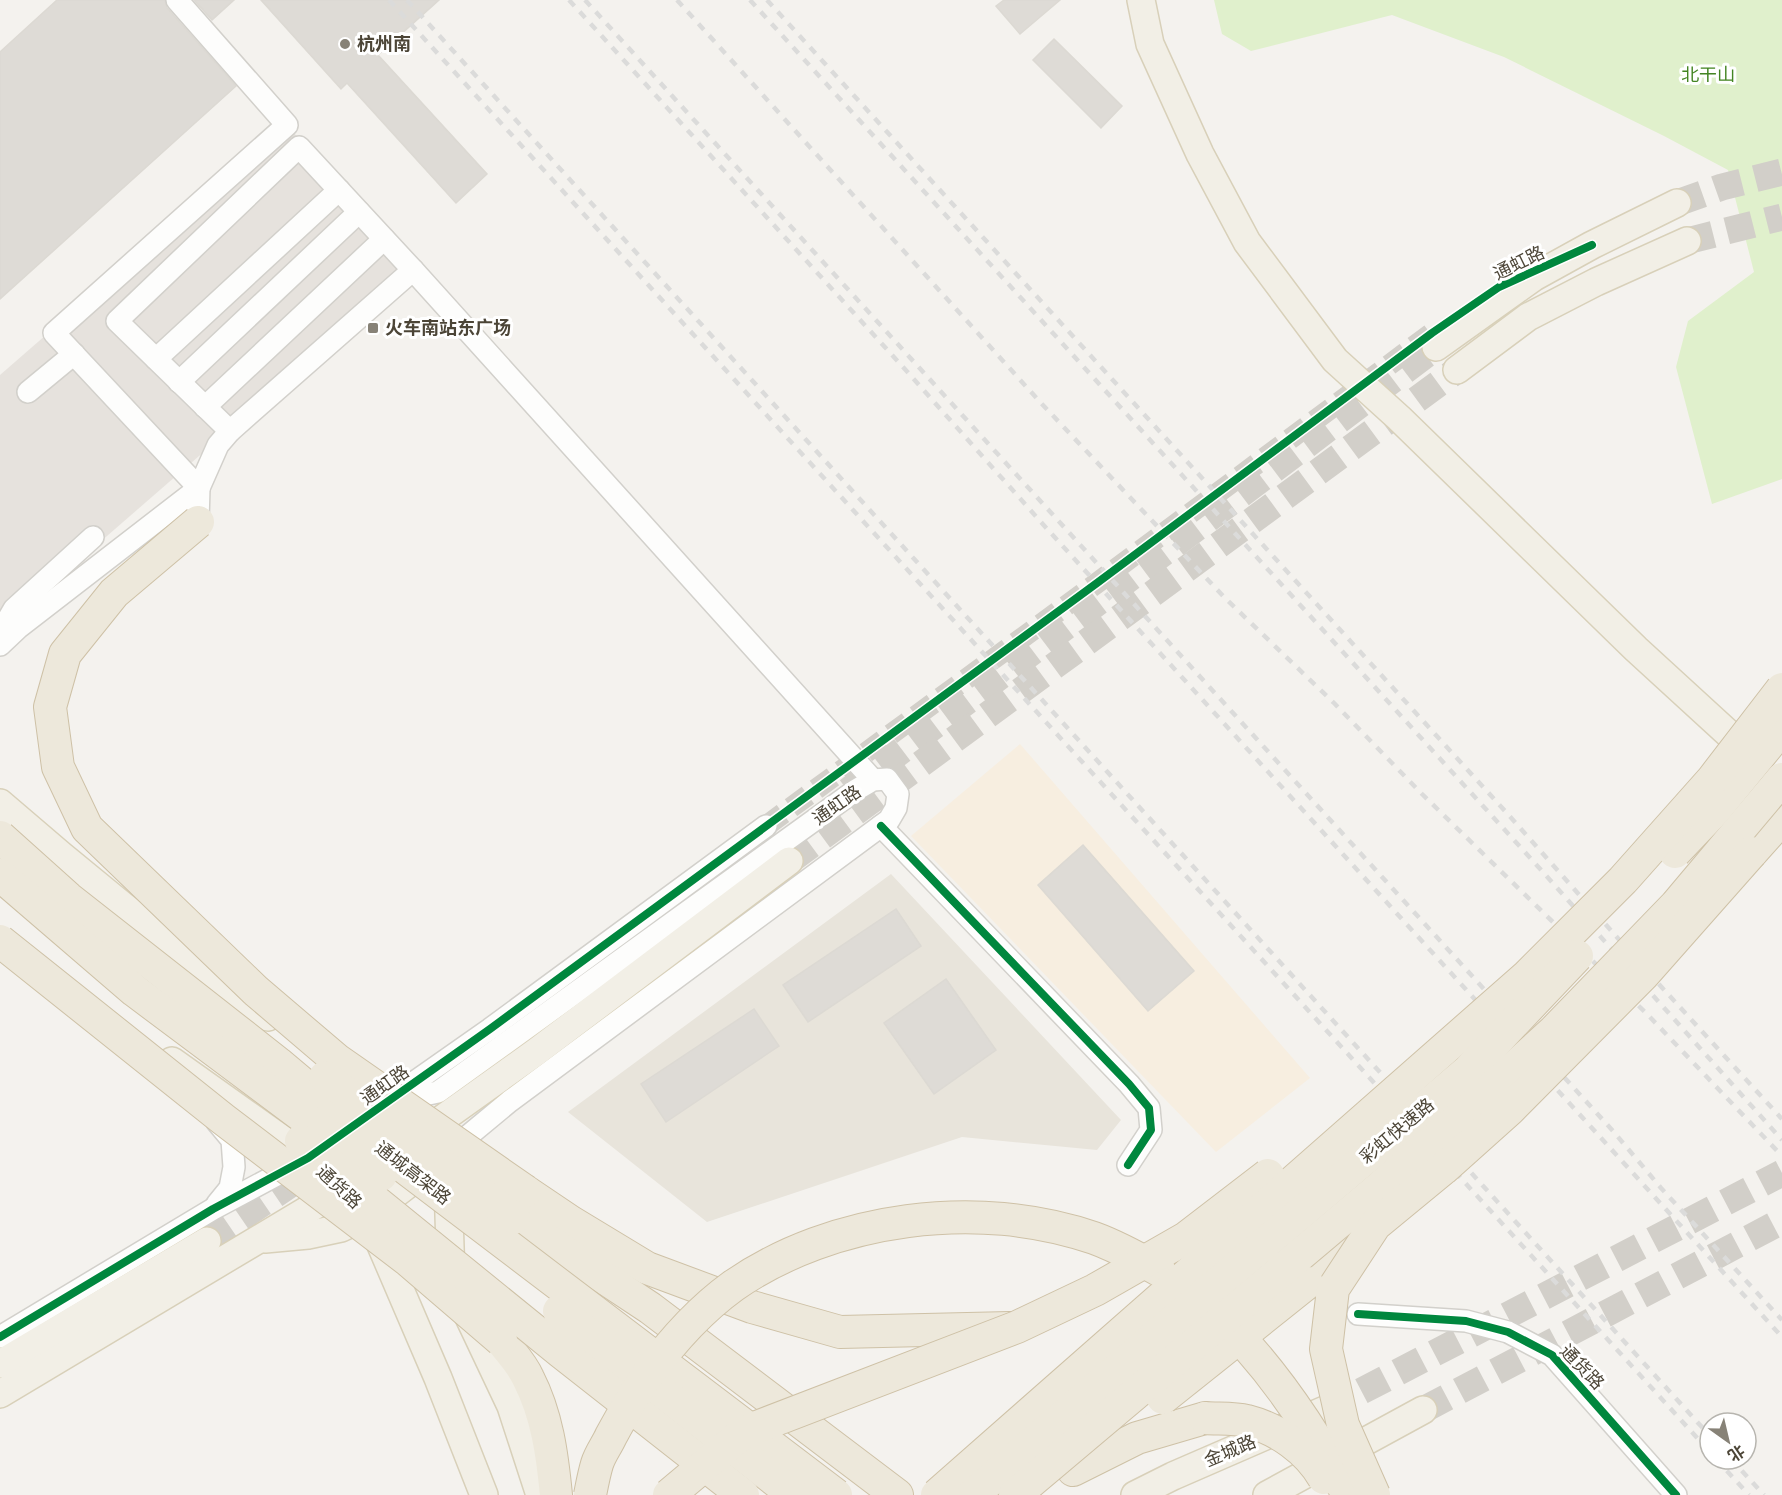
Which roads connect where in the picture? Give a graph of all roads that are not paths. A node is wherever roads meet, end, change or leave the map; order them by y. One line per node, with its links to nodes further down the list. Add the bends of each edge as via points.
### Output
1 (177, 0): 10 (street, via 287,125 54,333)
2 (1142, 0): 25 (main road, via 1150,44 1200,154 1247,242 1335,360)
3 (339, 190): 5 (street); 11 (street); 11 (street, via 299,147 117,321)
4 (1677, 203): 9 (main road, 通虹路, via 1534,277)
5 (359, 212): 6 (street); 13 (street)
6 (384, 239): 8 (street); 15 (street)
7 (1687, 241): 12 (main road, via 1528,317)
8 (413, 270): 16 (street); 26 (street)
9 (1434, 340)
10 (74, 354): 14 (street); 17 (street)
11 (156, 359): 13 (street)
12 (1457, 370)
13 (179, 382): 15 (street)
14 (28, 392)
15 (205, 406): 16 (street)
16 (230, 431): 17 (street, via 218,445)
17 (199, 488): 18 (street); 21 (street)
18 (198, 522): 50 (highway, bridge, via 114,593 65,654 50,707 58,767 87,828 256,991 337,1060)
19 (93, 537): 20 (street, via 14,609)
20 (0, 633)
21 (0, 645)
22 (1782, 689): 39 (highway, bridge, via 1712,780 1631,872)
23 (1782, 703): 25 (main road)
24 (1782, 728): 72 (highway, 彩虹快速路, bridge, via 1715,810 1467,1071)
25 (1742, 746): 27 (main road)
26 (873, 780): 31 (street, 通虹路, via 887,779 898,794 896,808); 42 (street, 通虹路, via 438,1092)
27 (1782, 781): 73 (highway, 彩虹快速路, bridge, via 1676,904 1554,1031 1480,1100)
28 (0, 803): 42 (main road, via 204,971)
29 (1782, 818): 51 (highway, bridge, via 1582,1038 1510,1109)
30 (766, 825): 42 (street, 通虹路)
31 (881, 826): 41 (street, 通虹路); 45 (street, via 1149,1108 1151,1130)
32 (0, 837): 35 (highway, 通城高架路, bridge)
33 (789, 861): 43 (main road, 通虹路, via 536,1052)
34 (0, 875): 68 (highway, 通城高架路, bridge, via 135,991 473,1245)
35 (68, 898): 46 (highway, bridge, via 131,934); 69 (highway, 通城高架路, bridge, via 380,1148)
36 (0, 902): 67 (highway, bridge, via 140,1021 265,1113)
37 (0, 928): 40 (main road, 通货路)
38 (0, 941): 64 (highway, bridge, via 409,1261 501,1340 528,1376 540,1406 552,1450)
39 (1527, 976): 55 (highway, bridge, via 1434,1031 1249,1191 1186,1238 1095,1290); 71 (highway, bridge)
40 (160, 1052): 44 (main road, 通货路); 48 (street, via 232,1140 234,1167 230,1188)
41 (510, 1101): 43 (street, 通虹路); 43 (street)
42 (385, 1103): 43 (main road); 44 (street, 通虹路)
43 (443, 1139): 47 (main road, 通虹路); 49 (main road, 通货路); 63 (main road, via 450,1278 511,1406)
44 (308, 1158): 47 (main road, 通货路); 48 (street, 通虹路)
45 (1128, 1165)
46 (466, 1182): 50 (highway, bridge); 70 (highway, bridge, via 650,1308)
47 (343, 1189): 49 (main road, 通货路); 52 (main road, 通虹路)
48 (213, 1209): 56 (street, 通虹路)
49 (368, 1215): 52 (main road, via 341,1228); 62 (main road)
50 (571, 1222): 55 (highway, bridge, via 647,1268 752,1307 840,1332)
51 (1375, 1225): 61 (highway, bridge); 79 (highway, bridge, via 1333,1289 1326,1349 1343,1425)
52 (258, 1240): 58 (main road, 通虹路)
53 (207, 1241): 57 (main road)
54 (1358, 1314): 80 (street, 通货路, via 1466,1321 1508,1332 1552,1355)
55 (1017, 1328): 66 (highway, bridge, via 744,1432)
56 (0, 1337)
57 (0, 1364)
58 (0, 1394)
59 (1423, 1410): 76 (main road)
60 (1315, 1414): 65 (highway, bridge, via 1191,1291 1132,1255 1094,1238 1054,1227 977,1218 929,1219 876,1226 831,1239 777,1260 732,1287 670,1343 632,1397 597,1463); 75 (main road, 金城路); 78 (highway, bridge)
61 (1073, 1470): 74 (highway); 77 (highway, bridge, via 1137,1438 1205,1418 1246,1421 1285,1437 1316,1465)
62 (484, 1495)
63 (540, 1495)
64 (556, 1495)
65 (590, 1495)
66 (669, 1495)
67 (743, 1495)
68 (794, 1495)
69 (836, 1495)
70 (897, 1495)
71 (937, 1495)
72 (973, 1495)
73 (1015, 1495)
74 (1043, 1495)
75 (1135, 1495)
76 (1267, 1495)
77 (1334, 1495)
78 (1348, 1495)
79 (1374, 1495)
80 (1676, 1495)

